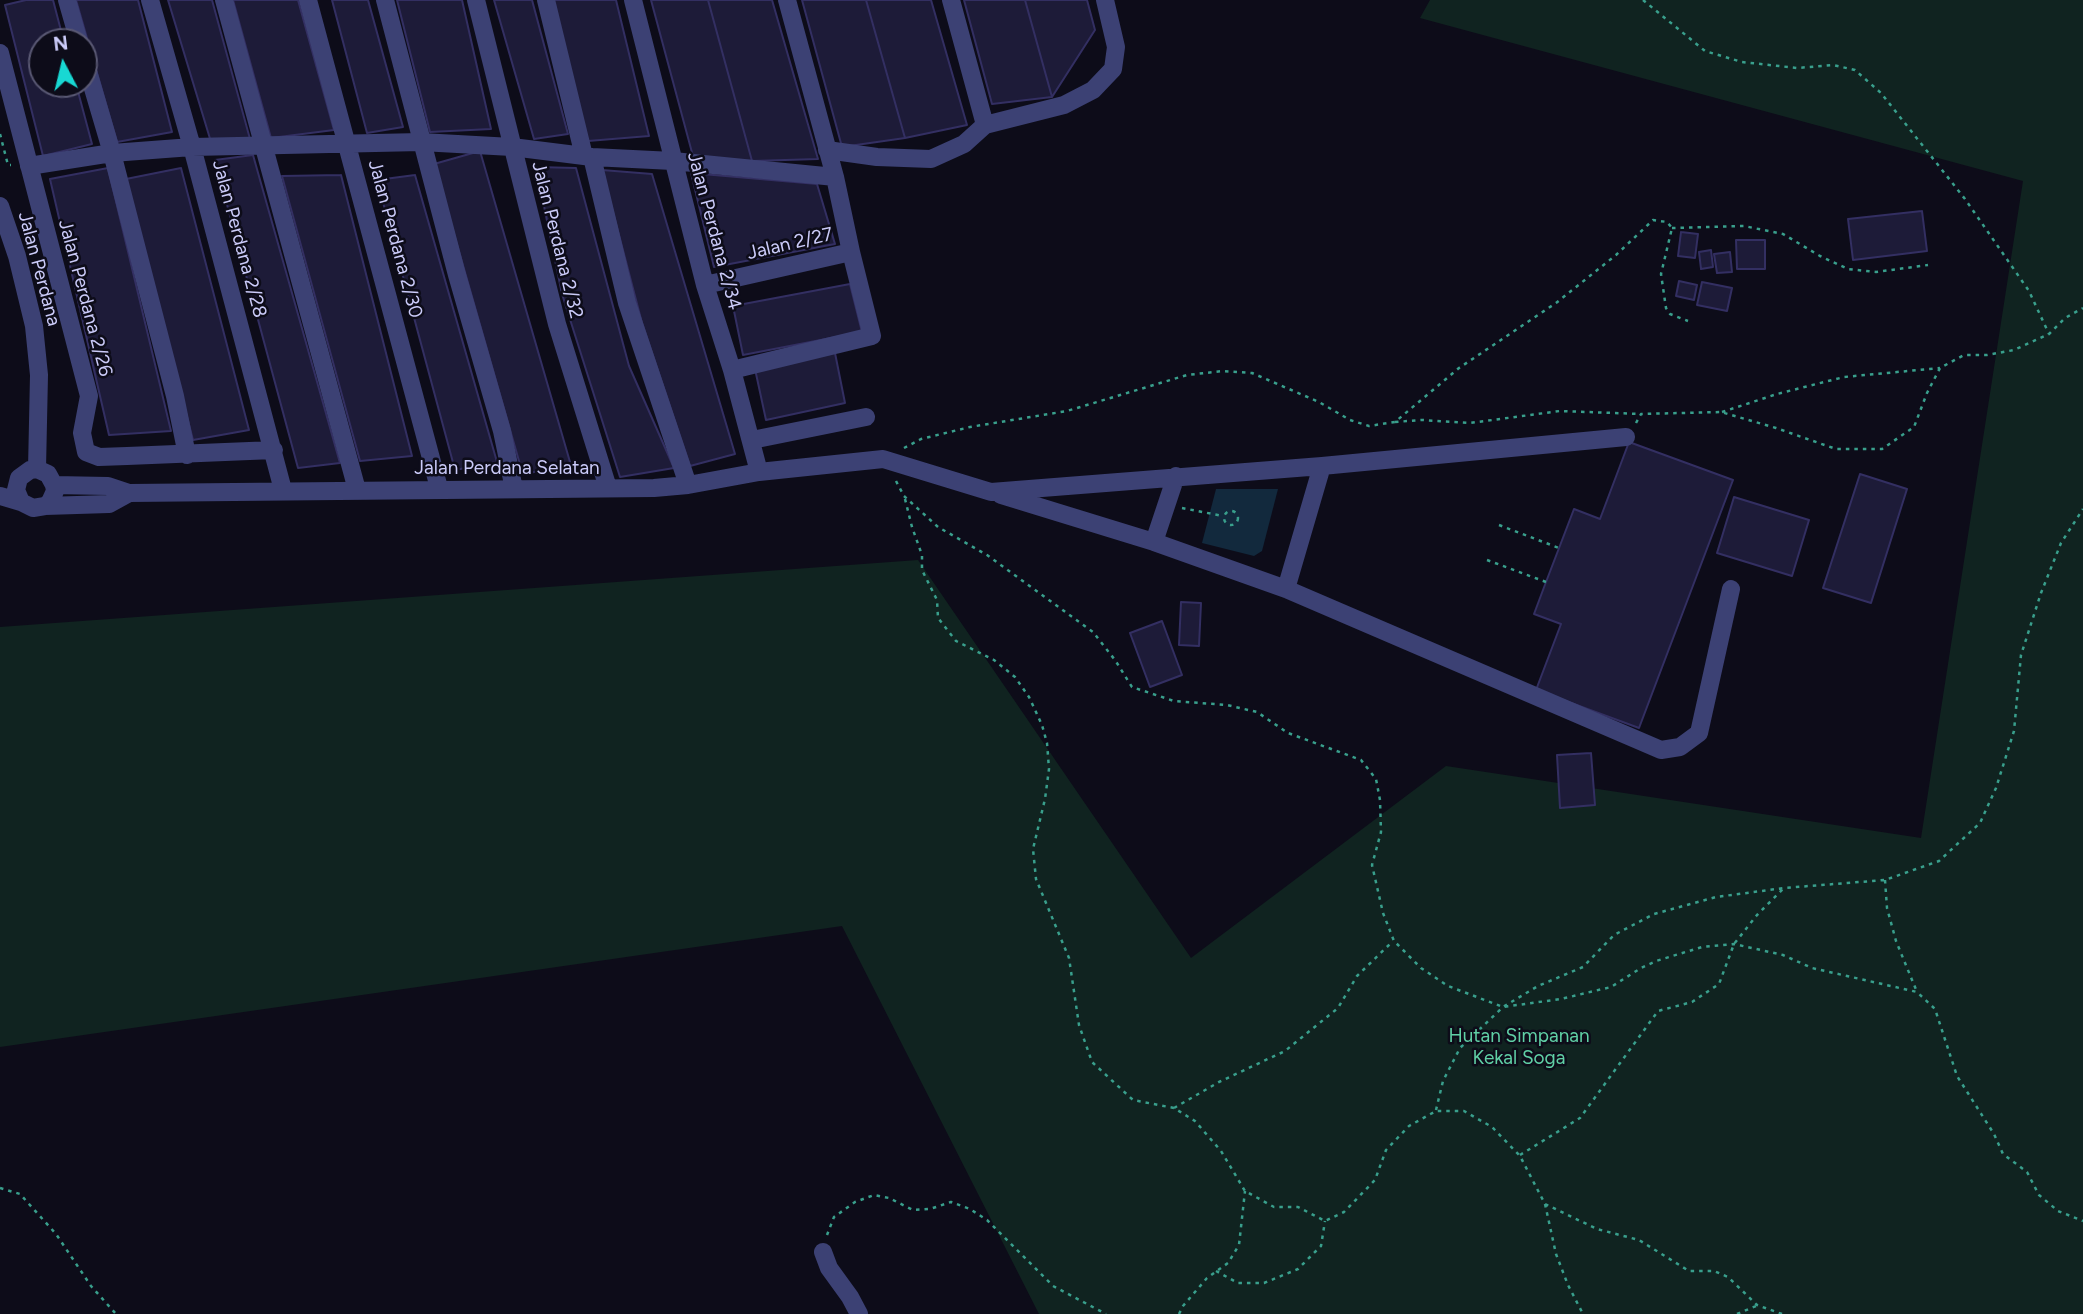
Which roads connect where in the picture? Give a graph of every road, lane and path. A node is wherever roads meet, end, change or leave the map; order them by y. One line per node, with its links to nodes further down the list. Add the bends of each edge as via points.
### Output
1 (67, 0): 13 (street)
2 (150, 0): 20 (street, Jalan Perdana 2/28)
3 (224, 0): 21 (street)
4 (308, 0): 18 (street, Jalan Perdana 2/30)
5 (384, 0): 17 (street)
6 (476, 0): 19 (street, Jalan Perdana 2/32)
7 (546, 0): 24 (street)
8 (633, 0): 25 (street, Jalan Perdana 2/34)
9 (787, 0): 22 (street, Jalan 2/27)
10 (951, 0): 16 (street)
11 (1105, 0): 16 (street, via 1116,47 1113,69 1093,90 1064,105)
12 (1643, 0): 35 (path, via 1705,51 1742,62 1855,70 1881,93 1965,199 2029,290)
13 (75, 28)
14 (0, 53): 26 (street, Jalan Perdana 2/26)
15 (96, 98): 23 (street)
16 (985, 125): 22 (street, via 964,144 931,159)
17 (421, 142): 18 (street); 19 (street); 57 (street)
18 (348, 144): 21 (street); 55 (street, Jalan Perdana 2/30)
19 (512, 146): 24 (street); 56 (street, Jalan Perdana 2/32, via 557,324)
20 (192, 147): 21 (street); 23 (street); 44 (street, Jalan Perdana 2/28)
21 (265, 147): 59 (street)
22 (827, 150): 27 (street, Jalan 2/27)
23 (112, 153): 26 (street); 45 (street)
24 (588, 156): 25 (street); 54 (street, via 626,303)
25 (673, 161): 27 (street); 32 (street, Jalan Perdana 2/34)
26 (29, 166): 45 (street, Jalan Perdana 2/26, via 89,396 82,433 86,452 99,457)
27 (835, 177): 30 (street, Jalan 2/27)
28 (0, 206): 48 (street, Jalan Perdana, via 34,326 39,375)
29 (1672, 228): 31 (path, via 1744,226 1783,234 1848,269 1875,272); 34 (path, via 1661,285 1670,314); 41 (path, via 1653,220 1556,303 1459,368)
30 (851, 252): 32 (street, Jalan 2/27); 37 (street, via 872,336)
31 (1928, 265)
32 (705, 285): 37 (street, Jalan Perdana 2/34)
33 (2083, 308): 35 (path, via 2064,318)
34 (1688, 321)
35 (2049, 334): 36 (path, via 2014,350 1964,355)
36 (1940, 368): 38 (path, via 1844,377); 38 (path, via 1914,427 1882,449 1836,449)
37 (732, 370): 43 (street, Jalan Perdana 2/34)
38 (1721, 412): 39 (path)
39 (1642, 414): 41 (path, via 1560,411 1470,423); 42 (path)
40 (866, 417): 43 (street)
41 (1395, 422): 46 (path, via 1369,426 1252,373 1223,370 1067,411 921,439)
42 (1626, 437): 47 (street)
43 (752, 440): 49 (street, Jalan Perdana 2/34)
44 (274, 450): 45 (street, Jalan Perdana 2/26); 58 (street, Jalan Perdana 2/28)
45 (187, 455)
46 (883, 459): 49 (street, Jalan Perdana Selatan); 60 (street); 63 (path)
47 (1322, 466): 51 (street); 74 (street)
48 (37, 470): 52 (street); 53 (street, via 48,474)
49 (759, 472): 54 (street, Jalan Perdana Selatan)
50 (0, 476): 52 (street)
51 (1176, 476): 60 (street); 70 (street)
52 (19, 478): 64 (street, via 16,490)
53 (54, 485): 61 (street, via 108,486); 65 (street, via 53,497)
54 (688, 485): 56 (street, Jalan Perdana Selatan)
55 (439, 488): 57 (street, Jalan Perdana Selatan); 59 (street, Jalan Perdana Selatan)
56 (608, 488): 57 (street, Jalan Perdana Selatan)
57 (514, 489)
58 (283, 490): 59 (street, Jalan Perdana Selatan); 61 (street, Jalan Perdana Selatan)
59 (357, 490)
60 (991, 492): 70 (street)
61 (129, 493): 65 (street, via 109,504)
62 (0, 496): 64 (street)
63 (904, 496): 78 (path, via 938,527 986,555 1093,632 1132,687 1174,701 1257,712 1288,733 1360,760 1376,779 1380,800 1381,832 1372,865); 82 (path, via 922,555 922,570 937,600 938,618 956,641 994,660 1015,677 1042,725 1049,769 1032,849 1036,879 1069,958 1079,1025 1092,1062 1133,1100)
64 (21, 502): 65 (street, via 33,508)
65 (45, 506)
66 (2083, 509): 76 (path, via 2061,543 2040,593 2021,655 2014,731 1980,823 1939,861)
67 (1199, 512): 68 (path)
68 (1223, 516): 68 (path, via 1232,510 1238,519 1229,525)
69 (1499, 525): 71 (path)
70 (1154, 542): 74 (street)
71 (1559, 548)
72 (1487, 560): 73 (path)
73 (1546, 582)
74 (1286, 589): 75 (street, via 1661,750 1680,747 1699,733)
75 (1731, 589)
76 (1885, 880): 77 (path); 80 (path, via 1896,941)
77 (1784, 888): 79 (path); 81 (path, via 1716,897 1654,914 1614,935 1583,967)
78 (1394, 941): 81 (path, via 1448,986); 82 (path, via 1357,976 1338,1008 1285,1051)
79 (1734, 944): 80 (path); 81 (path, via 1702,947 1656,961 1611,987); 84 (path, via 1719,984 1692,1002 1658,1011 1580,1118)
80 (1917, 992): 89 (path, via 1935,1009 1957,1076 2003,1154 2028,1172 2039,1195 2058,1211)
81 (1503, 1007): 83 (path, via 1460,1048 1443,1081)
82 (1174, 1108): 86 (path, via 1195,1121 1222,1151)
83 (1436, 1111): 84 (path, via 1464,1111 1492,1127); 88 (path, via 1409,1126 1386,1150 1375,1180 1344,1212)
84 (1520, 1156): 87 (path)
85 (0, 1188): 93 (path, via 20,1194)
86 (1245, 1191): 88 (path, via 1274,1207 1298,1207); 91 (path, via 1239,1245 1228,1263)
87 (1545, 1204): 92 (path, via 1597,1229 1639,1240 1689,1271 1714,1270); 97 (path, via 1556,1254)
88 (1325, 1221): 91 (path, via 1321,1246 1298,1269 1264,1283 1238,1283)
89 (2083, 1221)
90 (823, 1252): 94 (street); 95 (path, via 834,1217 855,1202 874,1195 913,1210 951,1202 987,1220 1053,1286)
91 (1216, 1271): 96 (path)
92 (1757, 1305): 98 (path); 99 (path)
93 (116, 1314)
94 (859, 1314)
95 (1106, 1314)
96 (1179, 1314)
97 (1583, 1314)
98 (1737, 1314)
99 (1782, 1314)

